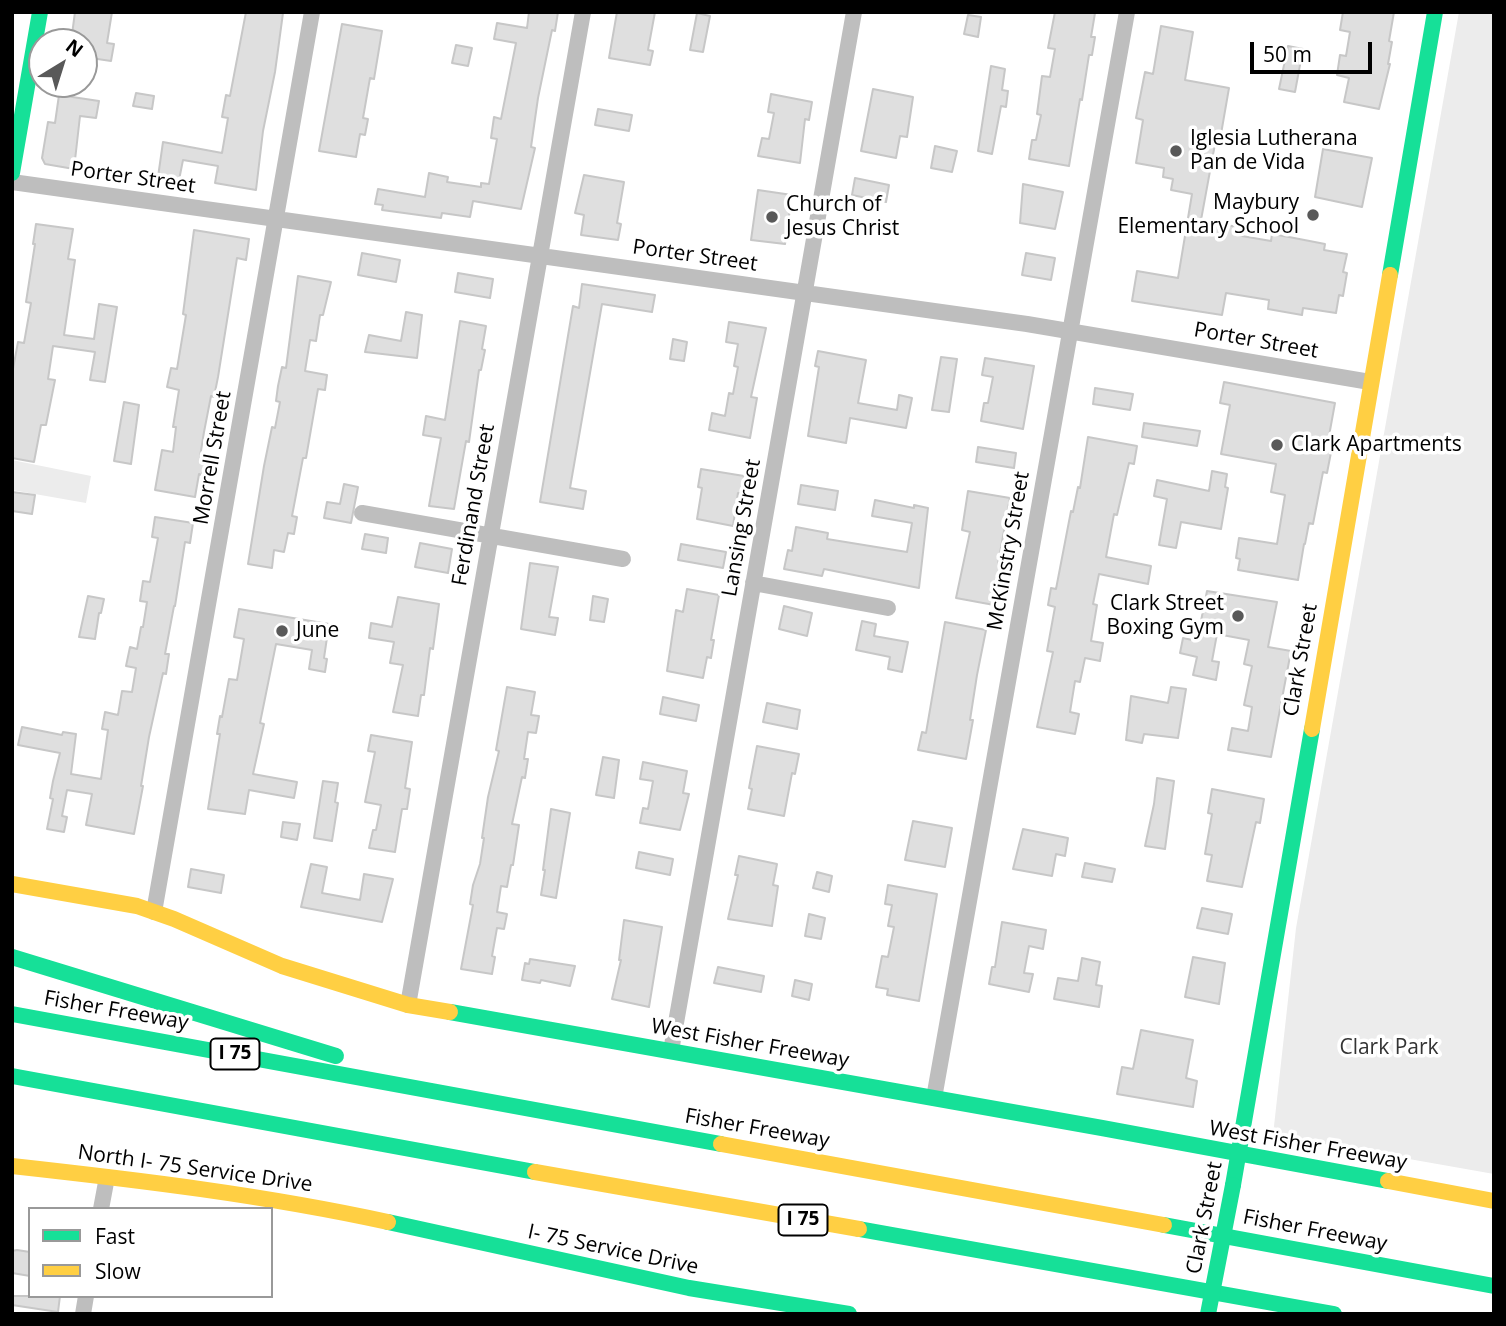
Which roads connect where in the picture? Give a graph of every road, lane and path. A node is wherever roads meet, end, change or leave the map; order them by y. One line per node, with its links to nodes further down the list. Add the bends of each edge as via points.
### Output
1 (40, 12): 7 (main road)
2 (312, 12): 9 (street, Morrell Street)
3 (583, 12): 10 (street, Ferdinand Street)
4 (854, 12): 11 (street, Lansing Street)
5 (1127, 12): 12 (street, McKinstry Street)
6 (1435, 12): 13 (main road, Clark Street)
7 (12, 173)
8 (12, 182): 9 (street, Porter Street)
9 (275, 219): 10 (street, Porter Street); 20 (street, Morrell Street)
10 (540, 255): 11 (street, Porter Street); 15 (street, Ferdinand Street)
11 (805, 292): 12 (street, Porter Street); 17 (street, Lansing Street)
12 (1070, 331): 13 (street, Porter Street); 27 (street, McKinstry Street)
13 (1370, 382): 28 (main road, Clark Street)
14 (362, 513): 15 (street)
15 (490, 536): 16 (street); 22 (street, Ferdinand Street)
16 (623, 559)
17 (753, 583): 18 (street); 24 (street, Lansing Street)
18 (888, 608)
19 (12, 884): 20 (main road, West Fisher Freeway)
20 (155, 912): 22 (main road, West Fisher Freeway, via 282,966)
21 (12, 957): 26 (main road)
22 (408, 1004): 24 (main road, West Fisher Freeway)
23 (12, 1014): 26 (main road, Fisher Freeway / I 75)
24 (671, 1051): 27 (main road, West Fisher Freeway)
25 (12, 1076): 37 (main road, I 75)
26 (457, 1094): 34 (main road, Fisher Freeway / I 75)
27 (934, 1098): 28 (main road, West Fisher Freeway)
28 (1239, 1155): 31 (main road, West Fisher Freeway); 36 (main road, Clark Street, bridge)
29 (12, 1166): 30 (main road, North I- 75 Service Drive)
30 (107, 1177): 32 (street); 33 (main road, North I- 75 Service Drive)
31 (1494, 1201)
32 (101, 1207)
33 (371, 1217): 35 (main road, I- 75 Service Drive, via 689,1288)
34 (1494, 1286)
35 (849, 1314)
36 (1208, 1314)
37 (1334, 1314)

